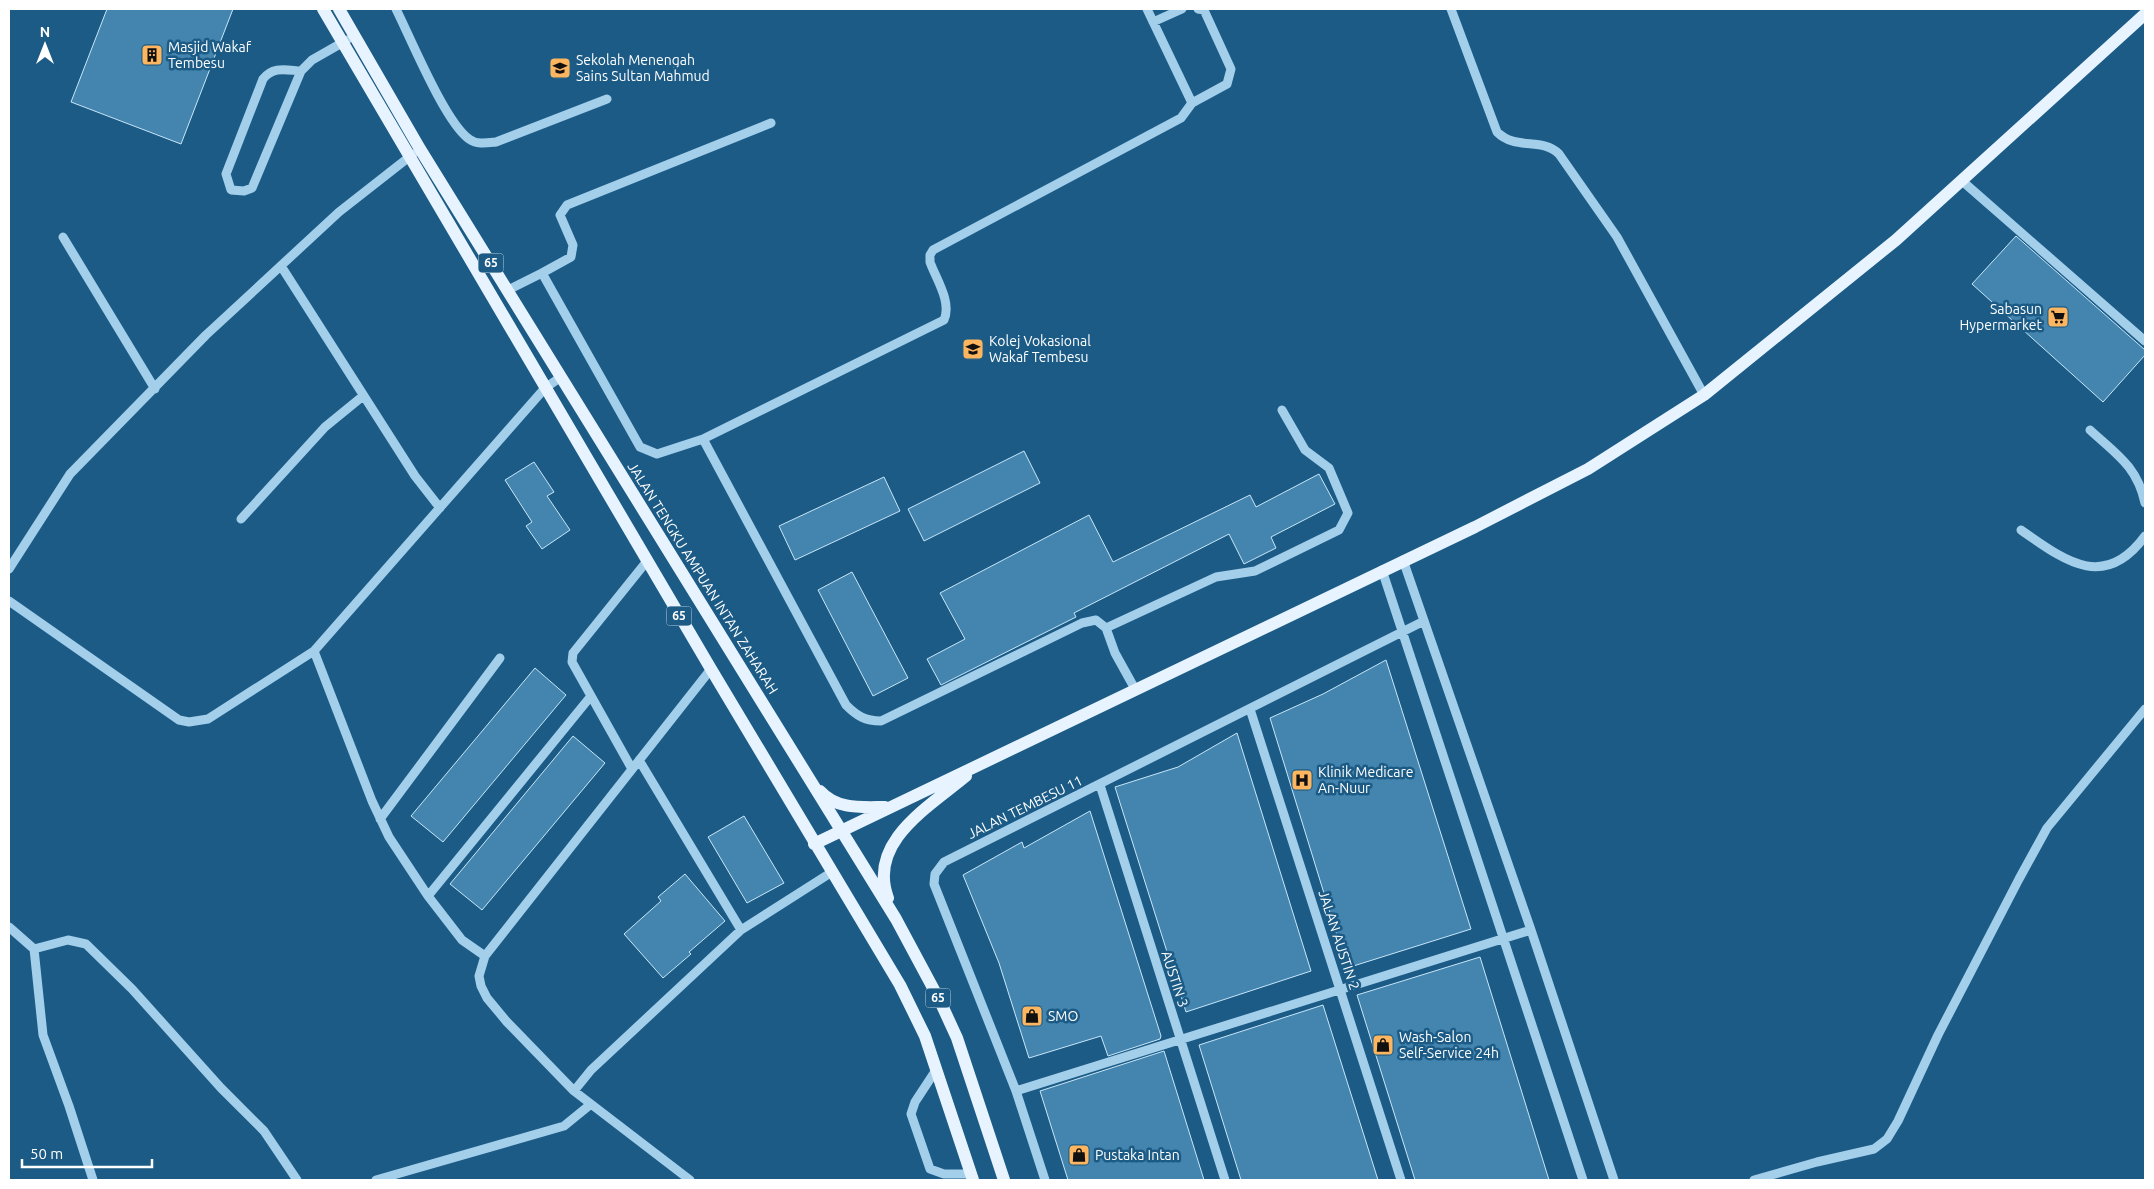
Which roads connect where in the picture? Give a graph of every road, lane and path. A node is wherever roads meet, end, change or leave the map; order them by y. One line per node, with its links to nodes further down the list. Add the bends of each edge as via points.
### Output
1 (323, 9): 11 (main road, JALAN TENGKU AMPUAN INTAN ZAHARAH / 65)
2 (338, 9): 10 (main road, JALAN TENGKU AMPUAN INTAN ZAHARAH / 65)
3 (396, 9): 13 (street, via 452,122 470,140 496,142)
4 (1147, 9): 9 (street)
5 (1182, 9): 9 (street)
6 (1198, 9): 14 (street, via 1204,10 1231,69 1227,84)
7 (1451, 9): 26 (street, via 1497,132 1515,143 1551,147 1559,154 1617,236)
8 (2145, 14): 17 (main road)
9 (1153, 22): 14 (street)
10 (354, 36): 11 (street); 16 (main road, JALAN TENGKU AMPUAN INTAN ZAHARAH / 65)
11 (342, 43): 12 (street, via 312,60); 16 (main road, JALAN TENGKU AMPUAN INTAN ZAHARAH / 65)
12 (301, 71): 12 (street, via 252,188 231,190 226,174 263,79 268,72 278,69)
13 (607, 99)
14 (1192, 103): 30 (street, via 1181,118 933,250 930,262 946,304 944,320)
15 (771, 123): 20 (street, via 567,205 560,215 573,244 571,257)
16 (415, 153): 19 (street, via 339,212); 21 (main road, JALAN TENGKU AMPUAN INTAN ZAHARAH / 65); 24 (main road, JALAN TENGKU AMPUAN INTAN ZAHARAH / 65)
17 (1961, 180): 22 (street); 26 (main road, via 1896,240)
18 (63, 237): 25 (street)
19 (281, 266): 25 (street, via 206,335); 27 (street)
20 (542, 273): 21 (street); 30 (street, via 640,447 657,454)
21 (508, 290): 23 (main road, JALAN TENGKU AMPUAN INTAN ZAHARAH / 65)
22 (2145, 341)
23 (561, 377): 24 (street); 54 (main road, JALAN TENGKU AMPUAN INTAN ZAHARAH / 65)
24 (546, 388): 32 (street); 37 (main road, JALAN TENGKU AMPUAN INTAN ZAHARAH / 65)
25 (155, 389): 38 (street, via 70,474)
26 (1704, 395): 36 (main road, via 1588,469)
27 (363, 396): 32 (street); 33 (street, via 325,427)
28 (1282, 410): 42 (street, via 1305,450 1329,468 1348,513 1340,530 1255,571 1216,577)
29 (2090, 430): 31 (street, via 2131,467)
30 (704, 439): 42 (street, via 846,704 857,716 881,721 1082,623 1096,620)
31 (2145, 503)
32 (440, 508): 44 (street)
33 (241, 519)
34 (2020, 530): 35 (street, via 2064,560 2089,568 2116,563 2136,549)
35 (2145, 536)
36 (1403, 560): 39 (main road); 41 (street)
37 (647, 561): 46 (main road, JALAN TENGKU AMPUAN INTAN ZAHARAH / 65); 48 (street, via 573,653 572,662)
38 (9, 568)
39 (1382, 570): 43 (street); 47 (main road)
40 (9, 601): 44 (street, via 170,714 189,722 208,719)
41 (1424, 621): 43 (street, JALAN TEMBESU 11); 65 (street)
42 (1106, 628): 47 (street, via 1115,653)
43 (1402, 632): 49 (street, JALAN TEMBESU 11); 66 (street)
44 (314, 651): 57 (street)
45 (500, 658): 57 (street)
46 (711, 669): 51 (street); 59 (main road, JALAN TENGKU AMPUAN INTAN ZAHARAH / 65)
47 (1135, 689): 52 (main road)
48 (591, 696): 53 (street); 61 (street)
49 (1250, 709): 55 (street, JALAN TEMBESU 11); 69 (street, JALAN AUSTIN 2)
50 (2145, 709): 75 (street, via 2047,828 1887,1139 1874,1149)
51 (639, 760): 53 (street); 64 (street)
52 (981, 763): 56 (main road); 62 (main road, via 901,831 892,843 883,868 884,888)
53 (632, 769): 68 (street)
54 (810, 780): 56 (main road, via 828,800 845,806); 58 (main road, JALAN TENGKU AMPUAN INTAN ZAHARAH / 65)
55 (1100, 785): 70 (street, AUSTIN 3); 73 (street, JALAN TEMBESU 11, via 944,862 935,874 934,884)
56 (890, 807): 58 (main road)
57 (380, 819): 61 (street)
58 (840, 831): 59 (main road); 62 (main road, JALAN TENGKU AMPUAN INTAN ZAHARAH / 65)
59 (814, 844): 60 (main road, JALAN TENGKU AMPUAN INTAN ZAHARAH / 65)
60 (832, 872): 64 (street); 71 (main road, JALAN TENGKU AMPUAN INTAN ZAHARAH / 65, via 900,984 926,1036)
61 (428, 896): 68 (street, via 462,940)
62 (896, 919): 81 (main road, JALAN TENGKU AMPUAN INTAN ZAHARAH / 65, via 957,1038)
63 (9, 927): 67 (street)
64 (741, 930): 72 (street, via 591,1070)
65 (1531, 930): 66 (street); 86 (street)
66 (1505, 938): 69 (street); 85 (street)
67 (34, 949): 77 (street, via 43,1035); 78 (street, via 68,940 86,944 264,1131)
68 (484, 956): 72 (street, via 479,976 487,998)
69 (1340, 990): 70 (street); 84 (street, JALAN AUSTIN 2)
70 (1180, 1040): 73 (street); 83 (street, AUSTIN 3)
71 (936, 1070): 76 (main road, JALAN TENGKU AMPUAN INTAN ZAHARAH / 65); 76 (street, via 910,1114 930,1169)
72 (574, 1091): 74 (street)
73 (1016, 1091): 82 (street, JALAN TEMBESU 11)
74 (590, 1104): 79 (street, via 564,1126); 80 (street)
75 (1783, 1176): 87 (street)
76 (972, 1177)
77 (93, 1180)
78 (297, 1180)
79 (376, 1180)
80 (690, 1180)
81 (1004, 1180)
82 (1045, 1180)
83 (1225, 1180)
84 (1401, 1180)
85 (1584, 1180)
86 (1612, 1180)
87 (1754, 1180)

